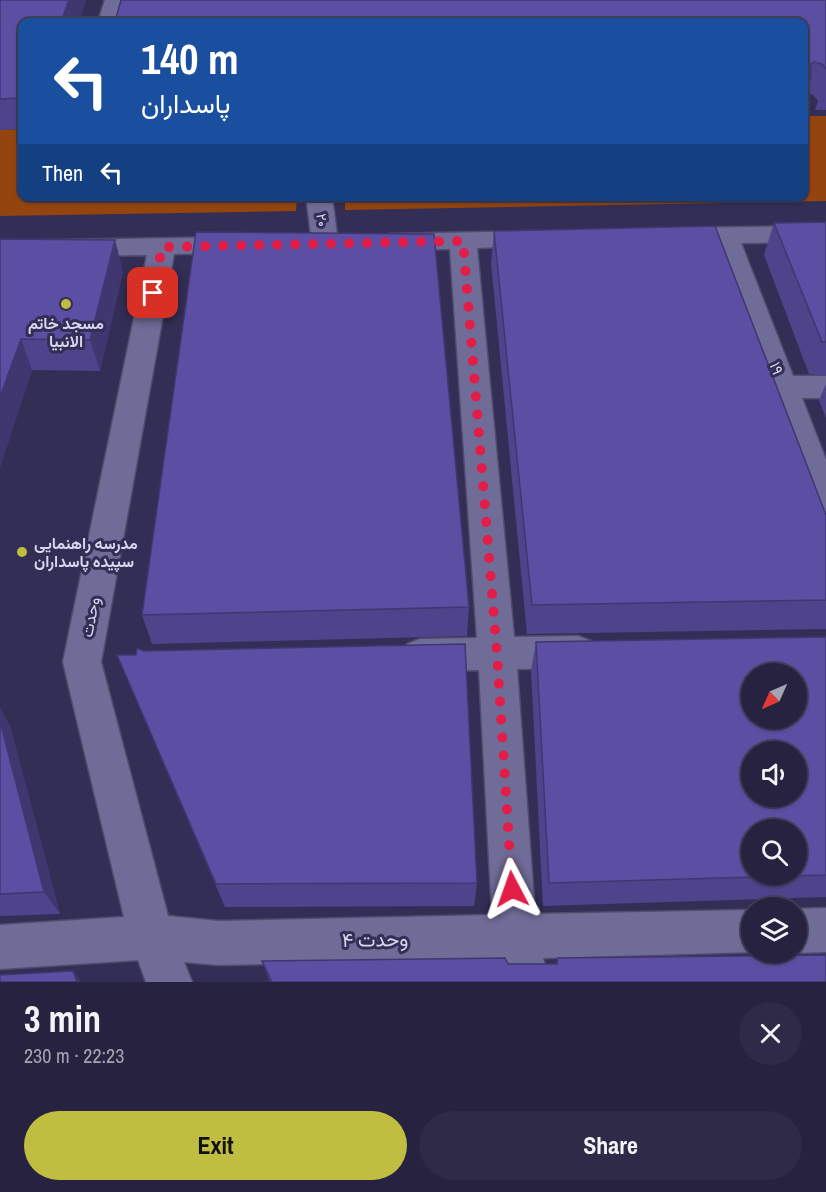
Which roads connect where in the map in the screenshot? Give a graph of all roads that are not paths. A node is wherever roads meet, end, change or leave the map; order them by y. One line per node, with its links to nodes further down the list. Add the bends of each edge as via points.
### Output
1 (115, 0): 2 (street)
2 (110, 18)
3 (320, 201): 8 (street, ۲۰, via 333,243)
4 (826, 234): 5 (street)
5 (725, 235): 6 (street); 12 (street, ۱۹)
6 (653, 236)
7 (558, 239): 8 (street)
8 (463, 241): 16 (street)
9 (267, 244): 10 (street)
10 (162, 247): 11 (street); 22 (street, وحدت, via 82,662)
11 (0, 249)
12 (784, 387): 13 (street); 14 (street, ۱۹)
13 (826, 387)
14 (826, 503)
15 (614, 651): 16 (street)
16 (497, 654): 17 (street); 21 (street)
17 (390, 656)
18 (826, 930): 19 (street)
19 (807, 931)
20 (741, 932): 21 (street, وحدت ۴)
21 (515, 936): 22 (street, وحدت ۴, via 218,944); 25 (street)
22 (151, 937): 23 (street, وحدت ۴); 24 (street, وحدت)
23 (0, 947)
24 (169, 982)
25 (527, 982)

